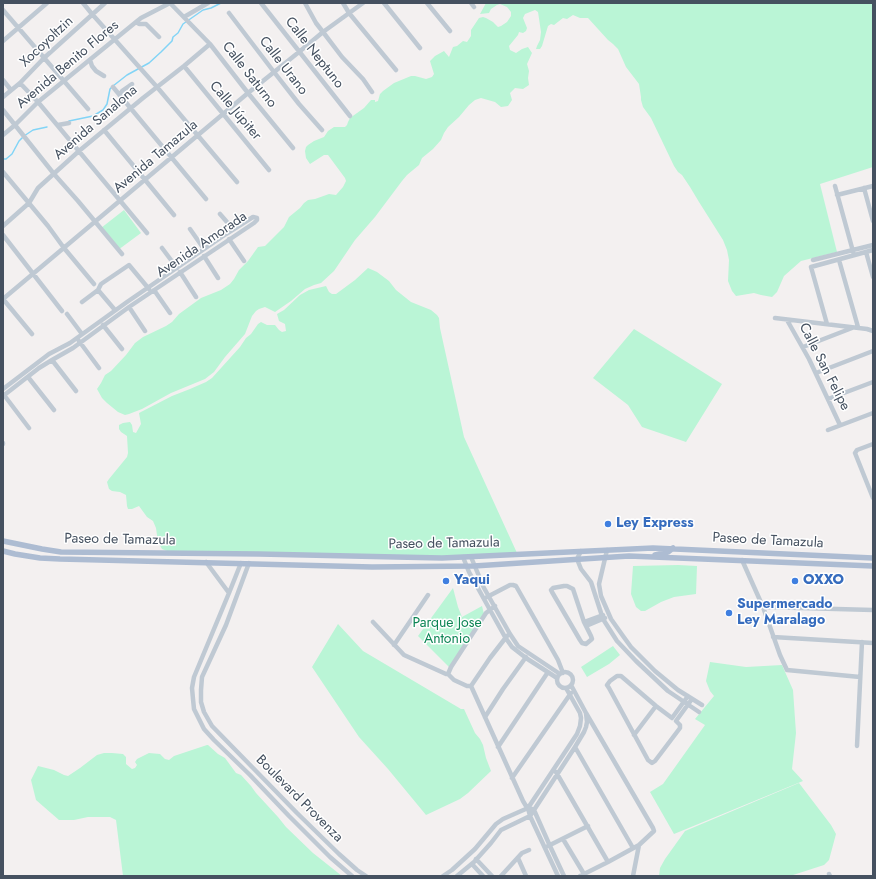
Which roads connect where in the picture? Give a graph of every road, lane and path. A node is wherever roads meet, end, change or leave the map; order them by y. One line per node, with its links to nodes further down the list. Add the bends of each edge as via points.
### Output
1 (47, 3): 18 (street)
2 (83, 3): 15 (street)
3 (105, 3): 15 (street, Xocoyoltzin)
4 (170, 3): 16 (street, Calle Saturno); 17 (street, Avenida Benito Flores)
5 (208, 3): 16 (street)
6 (261, 3): 26 (street, Calle Neptuno)
7 (304, 3): 20 (street)
8 (343, 3): 14 (street)
9 (363, 3): 14 (street, Avenida Tamazula)
10 (384, 3): 25 (street)
11 (427, 3): 19 (street)
12 (3, 10): 18 (street)
13 (230, 13): 31 (street, Calle Urano)
14 (349, 13): 20 (street, Avenida Tamazula); 30 (street)
15 (92, 14): 22 (street); 27 (street, Xocoyoltzin)
16 (184, 17): 24 (street, Calle Saturno)
17 (136, 22): 21 (street, via 146,24); 22 (street, Avenida Benito Flores)
18 (18, 28): 23 (street); 27 (street)
19 (450, 31)
20 (323, 32): 26 (street, Avenida Tamazula); 40 (street)
21 (159, 37)
22 (114, 40): 28 (street, Avenida Benito Flores); 38 (street)
23 (3, 41)
24 (210, 44): 29 (street, Avenida Sanalona); 41 (street, Calle Saturno)
25 (420, 48)
26 (299, 52): 31 (street, Avenida Tamazula); 49 (street, Calle Neptuno)
27 (44, 58): 34 (street); 35 (street, Xocoyoltzin)
28 (90, 60): 32 (street, via 96,71); 34 (street, Avenida Benito Flores)
29 (184, 66): 38 (street, Avenida Sanalona); 48 (street, Calle Júpiter)
30 (396, 70)
31 (274, 72): 41 (street, Avenida Tamazula); 54 (street, Calle Urano)
32 (104, 76)
33 (3, 80): 39 (street)
34 (64, 81): 44 (street, Avenida Benito Flores); 45 (street)
35 (20, 83): 39 (street, Xocoyoltzin); 44 (street)
36 (132, 84): 42 (street)
37 (113, 87): 42 (street)
38 (156, 87): 46 (street, Avenida Sanalona); 56 (street)
39 (11, 90): 43 (street, Xocoyoltzin)
40 (372, 92)
41 (248, 93): 48 (street, Avenida Tamazula); 57 (street, Calle Saturno)
42 (120, 96): 46 (street)
43 (3, 97)
44 (38, 102): 51 (street, Avenida Benito Flores); 52 (street)
45 (88, 109)
46 (131, 109): 53 (street, Avenida Sanalona); 59 (street)
47 (3, 110): 51 (street)
48 (223, 114): 56 (street, Avenida Tamazula); 60 (street, Calle Júpiter)
49 (350, 116)
50 (69, 123): 52 (street)
51 (15, 125): 55 (street, Avenida Benito Flores); 62 (street)
52 (58, 125): 58 (street)
53 (104, 130): 58 (street, Avenida Sanalona); 63 (street)
54 (322, 130)
55 (3, 135)
56 (198, 136): 59 (street, Avenida Tamazula); 64 (street)
57 (293, 148)
58 (79, 151): 62 (street, Avenida Sanalona); 70 (street)
59 (172, 158): 63 (street, Avenida Tamazula); 69 (street)
60 (269, 170)
61 (3, 172): 71 (street)
62 (54, 174): 71 (street, Avenida Sanalona, via 38,188); 76 (street)
63 (146, 180): 70 (street, Avenida Tamazula); 73 (street)
64 (237, 182)
65 (834, 186): 68 (street)
66 (873, 186): 67 (street)
67 (864, 188): 68 (street); 74 (street)
68 (837, 195): 91 (street)
69 (206, 198)
70 (120, 201): 76 (street, Avenida Tamazula); 80 (street)
71 (29, 203): 77 (street, Avenida Sanalona); 86 (street)
72 (220, 214): 79 (street)
73 (174, 215)
74 (872, 215): 75 (street)
75 (873, 221)
76 (95, 222): 86 (street, Avenida Tamazula); 92 (street)
77 (3, 226)
78 (190, 229): 88 (street)
79 (233, 229): 82 (street, Avenida Amorada); 83 (street, Avenida Amorada, via 253,217 257,218 257,221)
80 (147, 233)
81 (3, 235): 98 (street)
82 (220, 238): 84 (street); 88 (street, Avenida Amorada)
83 (229, 239): 84 (street, Avenida Amorada); 96 (street)
84 (223, 243): 93 (street, Avenida Amorada)
85 (873, 245): 91 (street)
86 (64, 248): 98 (street, Avenida Tamazula); 101 (street)
87 (162, 248): 97 (street)
88 (204, 249): 97 (street, Avenida Amorada)
89 (873, 250): 90 (street)
90 (866, 252): 91 (street); 99 (street)
91 (853, 253): 94 (street); 95 (street)
92 (122, 254)
93 (204, 256): 97 (street, Avenida Amorada); 100 (street)
94 (813, 260)
95 (839, 260): 114 (street, via 811,267); 116 (street)
96 (244, 261)
97 (178, 270): 103 (street, Avenida Amorada); 104 (street)
98 (33, 273): 105 (street, Avenida Tamazula); 109 (street)
99 (873, 277)
100 (218, 278)
101 (94, 284)
102 (98, 290): 103 (street, via 101,284 129,265); 106 (street); 108 (street)
103 (151, 290): 107 (street, Avenida Amorada); 108 (street, Avenida Amorada); 110 (street)
104 (196, 297)
105 (3, 299): 119 (street)
106 (82, 302)
107 (129, 307): 115 (street, Avenida Amorada); 117 (street)
108 (115, 310): 120 (street, Avenida Amorada)
109 (62, 311)
110 (170, 313)
111 (67, 314): 120 (street)
112 (775, 318): 113 (street)
113 (787, 320): 114 (street); 123 (street, Calle San Felipe)
114 (827, 324): 116 (street)
115 (103, 325): 122 (street, Avenida Amorada); 124 (street)
116 (855, 327): 118 (street); 123 (street)
117 (145, 331)
118 (873, 331)
119 (32, 334)
120 (82, 334): 121 (street, Avenida Amorada)
121 (76, 338): 122 (street); 130 (street, Avenida Amorada, via 49,354)
122 (80, 343): 126 (street, Avenida Amorada); 127 (street)
123 (803, 347): 128 (street, Calle San Felipe)
124 (122, 349)
125 (873, 351): 128 (street)
126 (52, 360): 129 (street, Avenida Amorada); 134 (street)
127 (99, 368)
128 (816, 373): 136 (street, Calle San Felipe)
129 (28, 377): 132 (street, Avenida Amorada); 137 (street)
130 (16, 379): 132 (street); 133 (street, Avenida Amorada)
131 (873, 382): 136 (street)
132 (20, 383): 135 (street, Avenida Amorada)
133 (3, 389)
134 (76, 391)
135 (4, 396): 140 (street)
136 (828, 399): 139 (street, Calle San Felipe)
137 (54, 410)
138 (873, 413): 139 (street)
139 (840, 425): 141 (street)
140 (29, 428)
141 (828, 430)
142 (873, 444): 143 (street, via 856,452)
143 (873, 498)
144 (3, 541): 152 (main road, Paseo de Tamazula, via 61,552)
145 (673, 548): 146 (main road, Paseo de Tamazula); 149 (main road, Paseo de Tamazula); 151 (main road)
146 (607, 550): 148 (main road, Paseo de Tamazula); 153 (street)
147 (3, 551): 158 (main road, Paseo de Tamazula, via 40,558)
148 (581, 551): 150 (main road, Paseo de Tamazula); 155 (street)
149 (764, 553): 154 (main road, Paseo de Tamazula); 157 (main road)
150 (471, 557): 152 (main road, Paseo de Tamazula); 162 (street)
151 (649, 557): 153 (main road, Paseo de Tamazula); 156 (main road, Paseo de Tamazula)
152 (463, 558): 161 (street)
153 (606, 558): 155 (main road, Paseo de Tamazula); 164 (street)
154 (873, 558)
155 (577, 559): 162 (main road, Paseo de Tamazula); 165 (street)
156 (742, 560): 157 (main road, Paseo de Tamazula); 173 (street)
157 (764, 561): 163 (main road, Paseo de Tamazula)
158 (206, 562): 159 (main road, Paseo de Tamazula); 166 (street)
159 (241, 563): 160 (main road, Paseo de Tamazula); 166 (street, Boulevard Provenza)
160 (249, 563): 161 (main road, Paseo de Tamazula, via 372,567); 190 (street, Boulevard Provenza)
161 (466, 566): 162 (main road, Paseo de Tamazula); 171 (street)
162 (474, 566): 168 (street)
163 (873, 566)
164 (600, 581): 165 (street); 169 (street)
165 (591, 582): 170 (street)
166 (229, 593): 189 (street, Boulevard Provenza)
167 (428, 595): 187 (street)
168 (489, 596): 171 (street); 172 (street); 195 (street, via 510,585 516,586 558,660)
169 (601, 596): 170 (street); 176 (street)
170 (596, 598): 177 (street)
171 (484, 599): 174 (street)
172 (495, 606): 174 (street); 180 (street)
173 (763, 607): 175 (street); 182 (street)
174 (490, 610): 183 (street); 194 (street)
175 (873, 610)
176 (608, 614): 177 (street); 181 (street)
177 (602, 617): 179 (street); 184 (street)
178 (373, 622): 187 (street)
179 (585, 624): 179 (street, via 573,589 568,586 552,588 580,640 585,644 592,637)
180 (510, 634): 183 (street); 192 (street)
181 (623, 636): 184 (street); 188 (street)
182 (774, 636): 185 (street); 196 (street, via 787,670)
183 (505, 637): 192 (street, via 512,647); 197 (street)
184 (617, 641): 191 (street)
185 (862, 642): 186 (street); 196 (street)
186 (873, 643)
187 (394, 645): 194 (street, via 404,655)
188 (631, 647): 191 (street, via 626,649); 200 (street, via 668,682)
189 (206, 648): 190 (street); 213 (street, Boulevard Provenza, via 194,677 194,709 204,729)
190 (214, 652): 212 (street, Boulevard Provenza, via 202,677 201,702 212,726)
191 (627, 652): 201 (street)
192 (527, 656): 193 (street); 195 (street); 206 (street)
193 (548, 672): 195 (street); 210 (street)
194 (448, 674): 197 (street, via 454,680)
195 (560, 675): 198 (street, via 557,681 559,686); 198 (street, via 568,673 571,676 572,681)
196 (860, 677): 209 (street)
197 (472, 686): 206 (street)
198 (568, 687): 199 (street)
199 (572, 692): 205 (street); 214 (street, via 580,713 580,726); 216 (street)
200 (690, 698): 201 (street); 202 (street)
201 (685, 704): 204 (street); 207 (street)
202 (702, 705)
203 (656, 706): 207 (street); 208 (street); 208 (street, via 621,676 608,683)
204 (698, 712)
205 (586, 713): 211 (street, via 586,727); 224 (street, via 653,828 654,831)
206 (485, 717): 210 (street)
207 (674, 720): 208 (street, via 680,728 652,763)
208 (634, 735)
209 (858, 746)
210 (498, 747): 216 (street)
211 (575, 747): 215 (street); 227 (street)
212 (244, 760): 213 (street, Boulevard Provenza); 229 (street, Boulevard Provenza)
213 (241, 765): 232 (street, Boulevard Provenza)
214 (554, 768): 215 (street); 217 (street)
215 (558, 774): 218 (street); 220 (street)
216 (512, 778): 217 (street)
217 (528, 808): 218 (street); 219 (street); 221 (street, via 503,819)
218 (534, 810): 219 (street); 225 (street)
219 (530, 816): 223 (street, via 505,827); 226 (street)
220 (588, 826): 222 (street); 233 (street)
221 (486, 837): 223 (street); 238 (street)
222 (563, 839): 225 (street); 235 (street)
223 (492, 842): 231 (street)
224 (639, 844): 227 (street); 246 (street)
225 (550, 846): 226 (street); 245 (street)
226 (545, 848): 244 (street)
227 (633, 848): 233 (street)
228 (529, 850): 230 (street)
229 (339, 854): 232 (street, Boulevard Provenza); 237 (street, Boulevard Provenza)
230 (518, 858): 242 (street); 243 (street)
231 (476, 859): 234 (street); 241 (street)
232 (334, 860): 236 (street, Boulevard Provenza)
233 (608, 862): 235 (street)
234 (472, 864): 239 (street); 240 (street)
235 (582, 875)
236 (352, 876)
237 (366, 876)
238 (443, 876)
239 (457, 876)
240 (483, 876)
241 (492, 876)
242 (501, 876)
243 (526, 876)
244 (558, 876)
245 (564, 876)
246 (633, 876)

